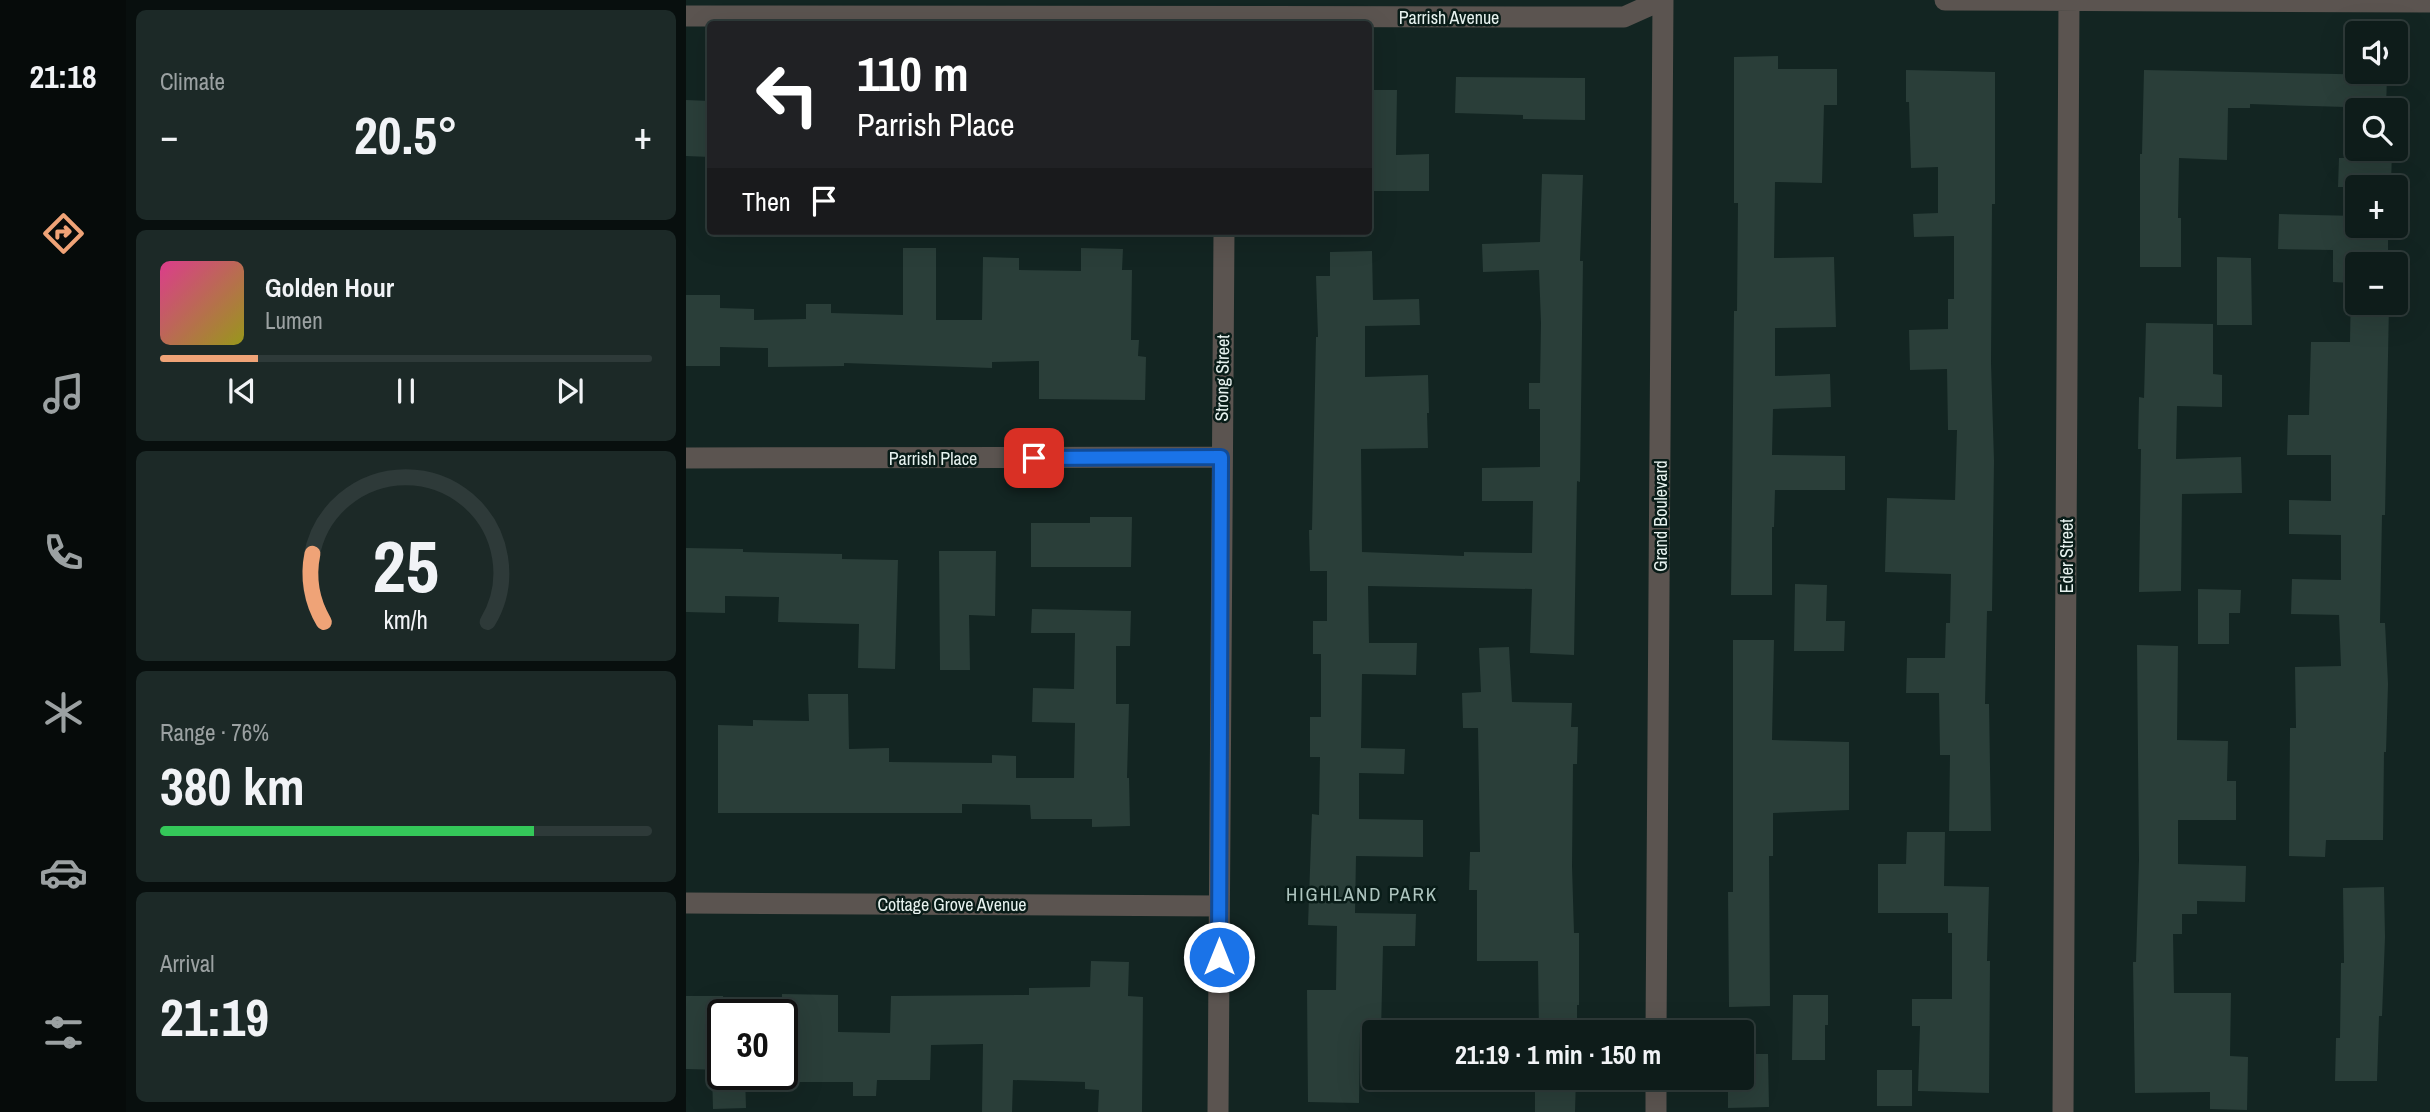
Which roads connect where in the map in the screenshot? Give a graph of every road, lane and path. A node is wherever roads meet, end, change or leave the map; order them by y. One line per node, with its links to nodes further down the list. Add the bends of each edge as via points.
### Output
1 (1662, 0): 5 (street, Parrish Avenue, via 1625,17); 12 (street, Grand Boulevard)
2 (1945, 0): 3 (street)
3 (2070, 0): 4 (street); 16 (street, Eder Street)
4 (2430, 2)
5 (1227, 14): 6 (street, Parrish Avenue)
6 (686, 16)
7 (1224, 235): 8 (street, Strong Street)
8 (1221, 457): 9 (street, Parrish Place); 11 (street, Strong Street)
9 (686, 458)
10 (686, 903): 11 (street, Cottage Grove Avenue)
11 (1219, 906): 14 (street, Strong Street)
12 (1656, 1020)
13 (1656, 1090): 15 (street)
14 (1217, 1112)
15 (1656, 1112)
16 (2063, 1112)

